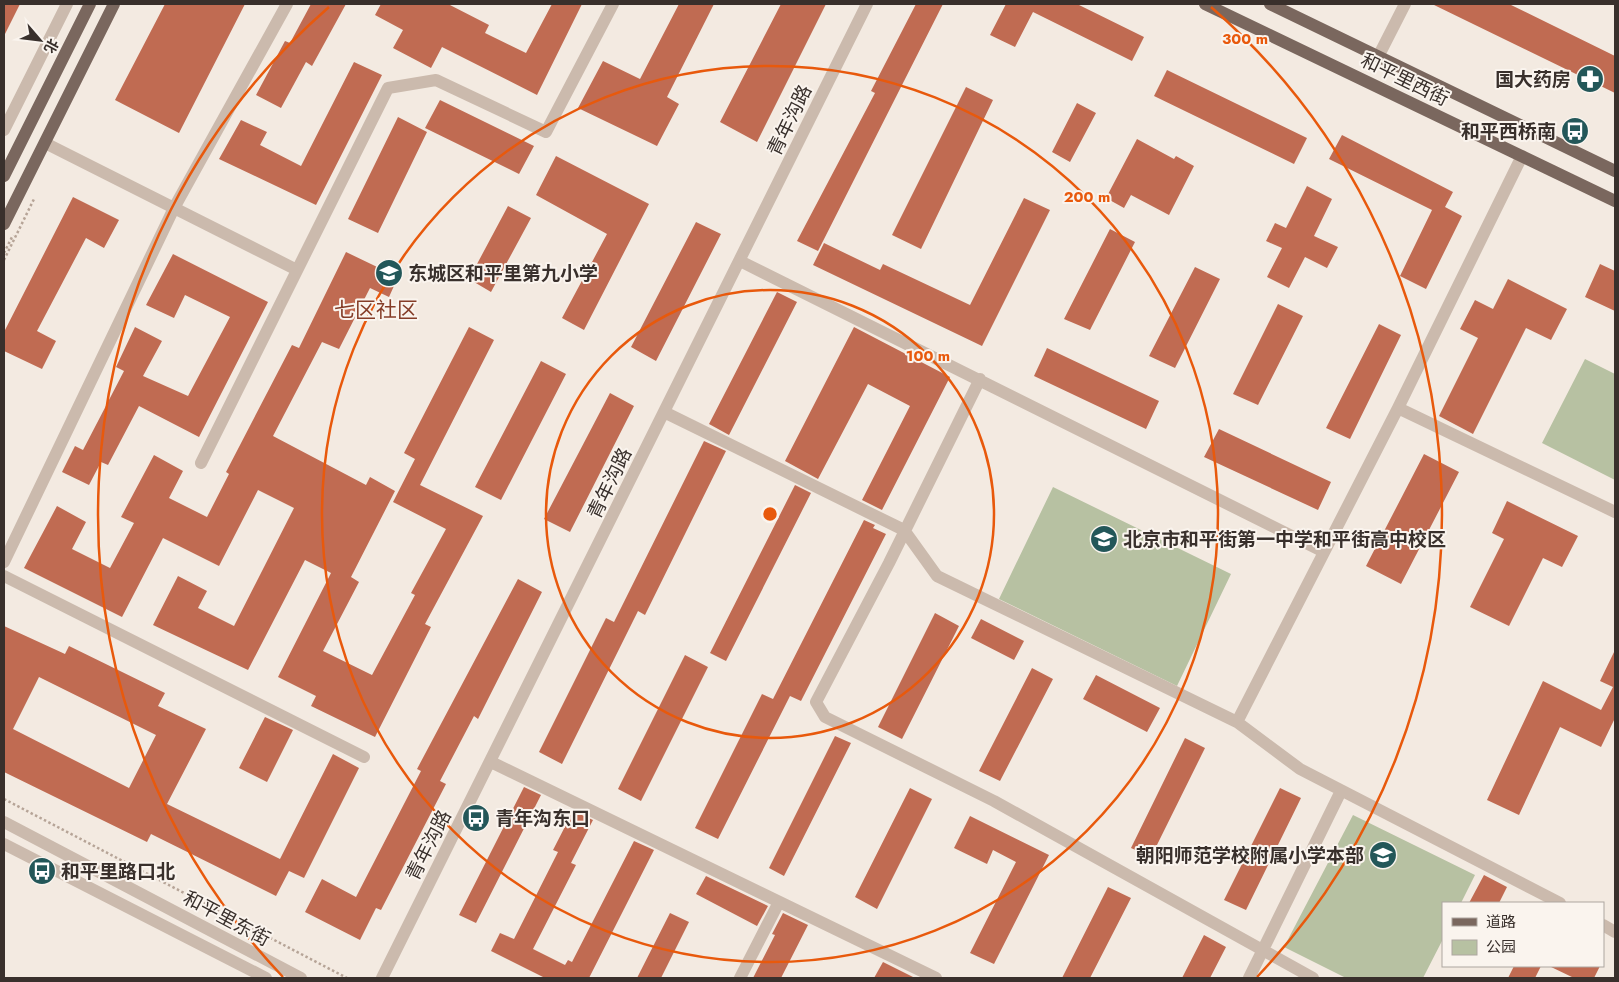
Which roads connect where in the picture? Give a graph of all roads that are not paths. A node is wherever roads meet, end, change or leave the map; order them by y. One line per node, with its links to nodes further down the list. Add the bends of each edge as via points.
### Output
1 (67, 4): 11 (street)
2 (90, 4): 15 (main road)
3 (114, 4): 12 (main road)
4 (287, 4): 17 (street)
5 (613, 4): 20 (street, via 546,132 436,80 388,88)
6 (867, 4): 19 (street, 青年沟路)
7 (1205, 4): 13 (main road, 和平里西街)
8 (1270, 4): 10 (main road, 和平里西街)
9 (1405, 4): 10 (street)
10 (1379, 55): 14 (main road, 和平里西街)
11 (4, 130)
12 (45, 143): 17 (street); 18 (main road)
13 (1522, 156): 16 (main road, 和平里西街); 22 (street)
14 (1615, 171)
15 (4, 176)
16 (1615, 201)
17 (174, 208): 20 (street); 28 (street)
18 (4, 224)
19 (740, 261): 21 (street); 23 (street, 青年沟路)
20 (298, 270): 24 (street)
21 (980, 379): 26 (street); 27 (street)
22 (1398, 408): 25 (street); 27 (street)
23 (664, 412): 26 (street); 32 (street, 青年沟路)
24 (201, 463)
25 (1615, 512)
26 (904, 530): 30 (street, via 937,576); 40 (street, via 816,702 825,717 994,801)
27 (1324, 552): 30 (street)
28 (4, 562)
29 (4, 576): 31 (street)
30 (1237, 722): 33 (street, via 1300,769)
31 (364, 757)
32 (491, 762): 36 (street); 43 (street, 青年沟路)
33 (1341, 791): 37 (street); 40 (street)
34 (4, 822): 42 (street, 和平里东街)
35 (4, 844): 41 (street, 和平里东街)
36 (779, 902): 44 (street); 45 (street)
37 (1558, 902)
38 (1604, 926): 39 (street)
39 (1615, 932)
40 (1262, 951): 46 (street); 47 (street)
41 (266, 978)
42 (300, 978)
43 (382, 978)
44 (740, 978)
45 (936, 978)
46 (1249, 978)
47 (1313, 978)

